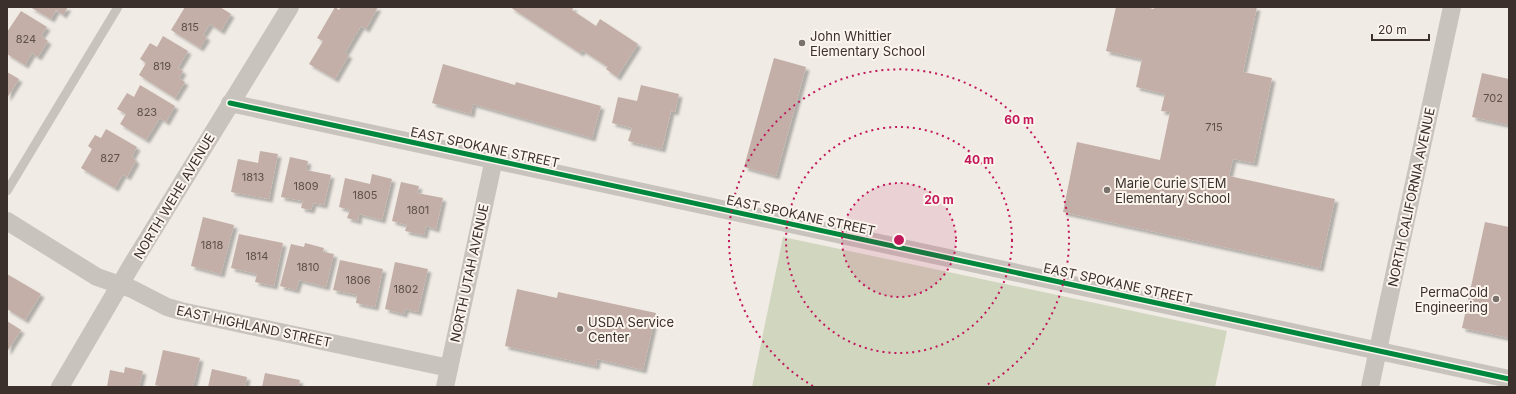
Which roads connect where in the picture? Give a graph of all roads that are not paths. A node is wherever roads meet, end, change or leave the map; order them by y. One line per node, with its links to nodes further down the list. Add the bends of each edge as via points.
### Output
1 (118, 7): 6 (lane)
2 (290, 7): 4 (street, NORTH WEHE AVENUE)
3 (1452, 7): 9 (street, NORTH CALIFORNIA AVENUE)
4 (230, 103): 5 (street, EAST SPOKANE STREET); 8 (street, NORTH WEHE AVENUE)
5 (494, 159): 9 (street, EAST SPOKANE STREET); 10 (street, NORTH UTAH AVENUE)
6 (7, 191)
7 (7, 221): 8 (street, EAST HIGHLAND STREET, via 97,277)
8 (120, 286): 10 (street, EAST HIGHLAND STREET, via 181,311); 12 (street, NORTH WEHE AVENUE)
9 (1378, 351): 11 (street, EAST SPOKANE STREET); 14 (street, NORTH CALIFORNIA AVENUE)
10 (449, 368): 13 (street, NORTH UTAH AVENUE)
11 (1509, 379)
12 (60, 387)
13 (445, 387)
14 (1370, 387)

